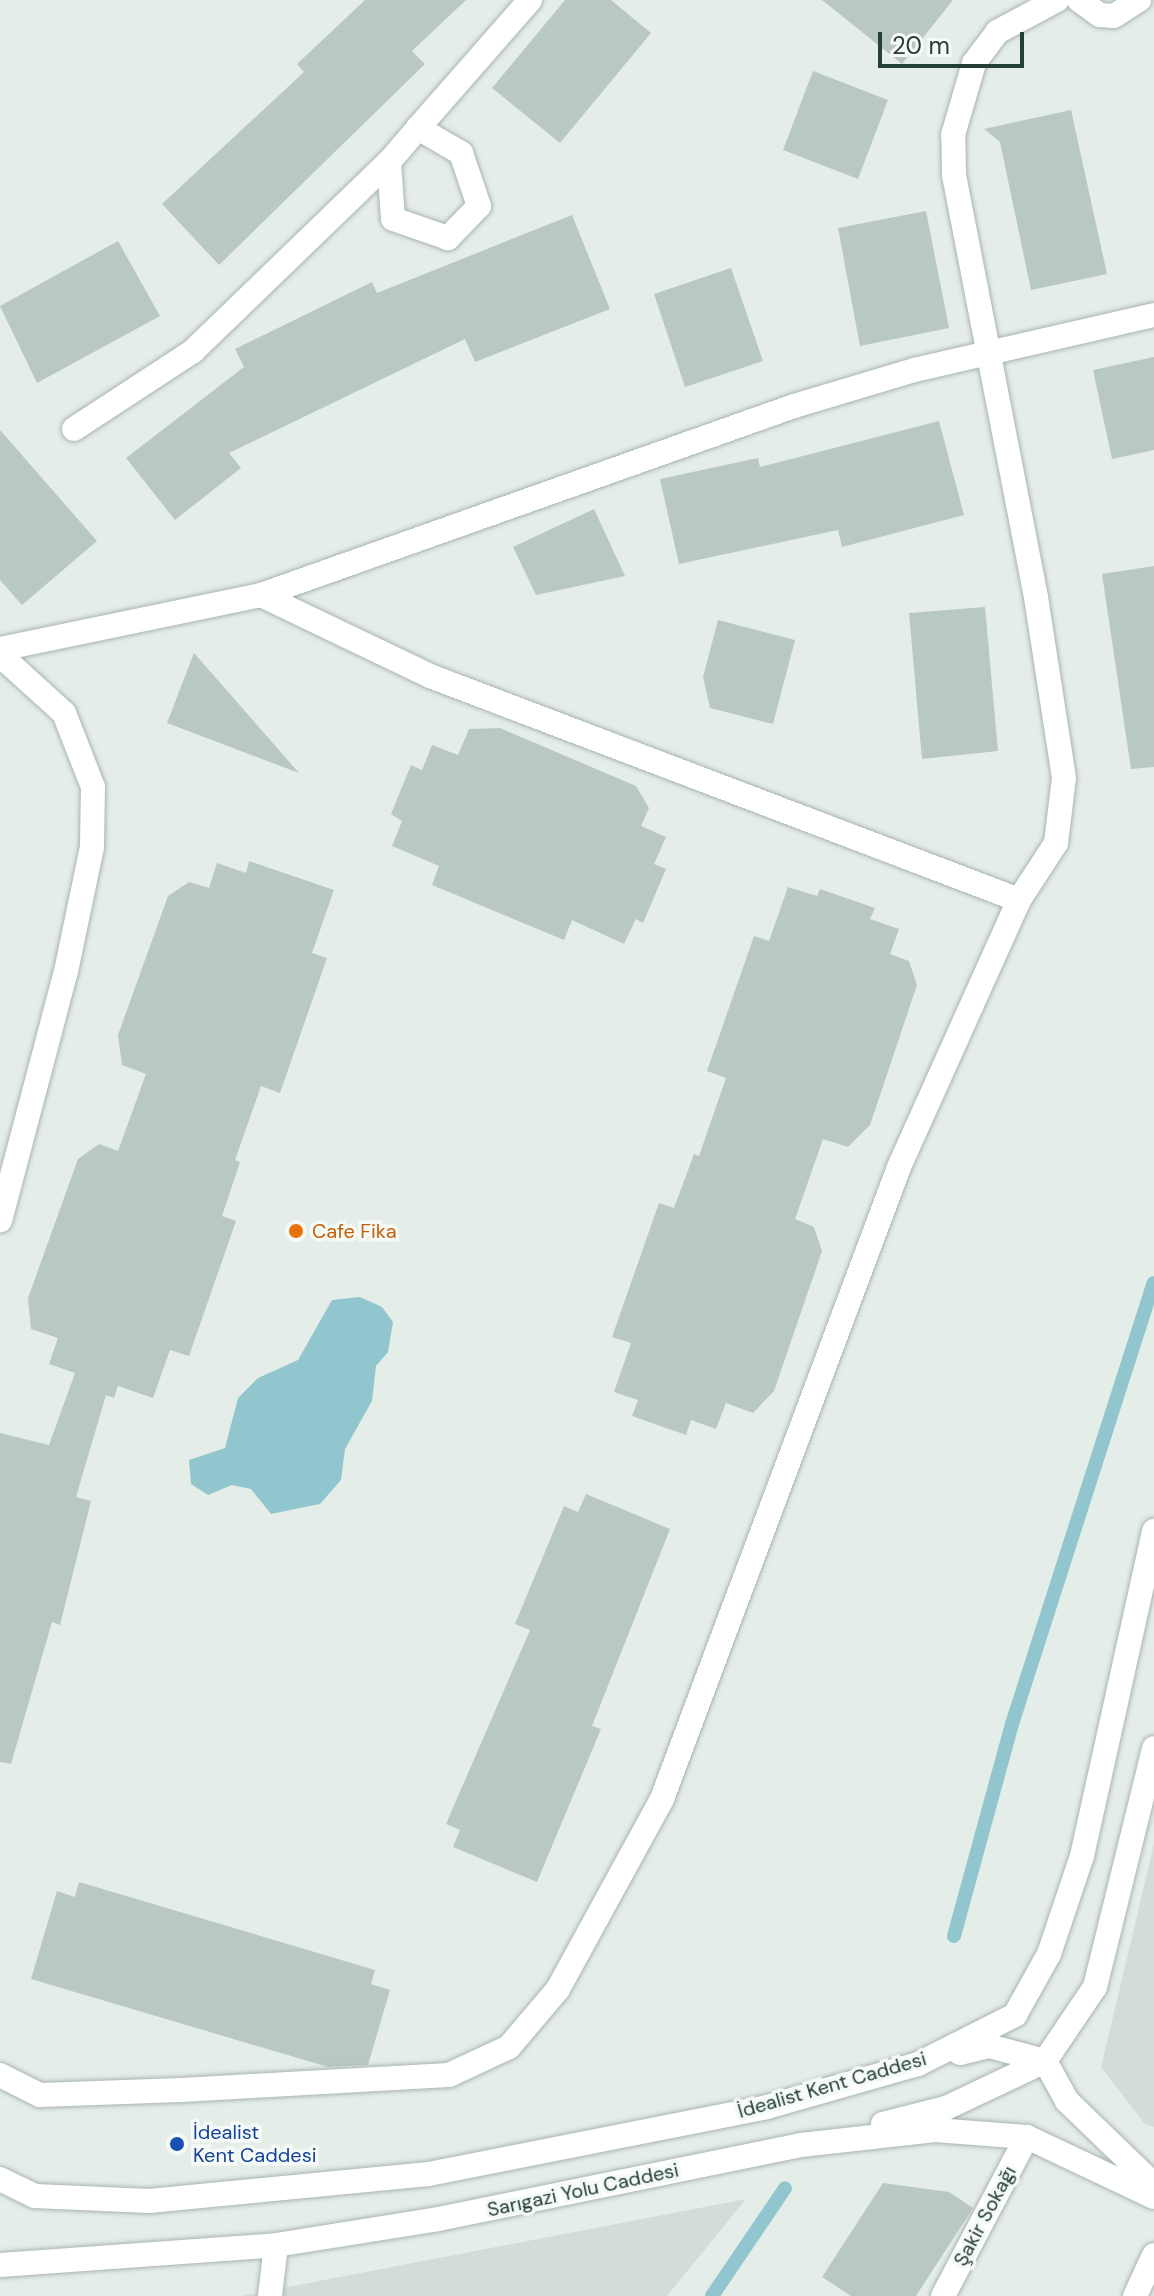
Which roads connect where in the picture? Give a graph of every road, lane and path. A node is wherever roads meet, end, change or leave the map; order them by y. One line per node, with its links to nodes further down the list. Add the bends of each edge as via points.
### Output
1 (530, 0): 5 (street)
2 (1057, 0): 8 (street, via 997,32 960,96 954,174)
3 (1079, 0): 4 (street, via 1100,15 1114,16)
4 (1139, 0)
5 (418, 128): 6 (street); 6 (street, via 461,153 479,206 448,238 393,219)
6 (389, 162): 9 (street, via 193,351)
7 (1154, 315): 8 (street)
8 (988, 354): 10 (street, via 914,370 662,449); 12 (street, via 1036,597 1064,778 1056,843)
9 (74, 429)
10 (261, 595): 11 (street); 12 (street, via 430,676)
11 (0, 652): 13 (street, via 64,713 93,787 92,847 66,971)
12 (1019, 900): 18 (street, via 899,1167 662,1799 558,1989 509,2047 449,2075 197,2090 40,2095)
13 (0, 1220)
14 (1154, 1531): 17 (street, İdealist Kent Caddesi, via 1082,1856 1049,1954 1015,2015)
15 (1154, 1748): 16 (street, via 1095,1987)
16 (1045, 2061): 17 (street, via 989,2046); 20 (street, via 946,2108); 22 (street, via 1067,2101)
17 (918, 2064): 21 (street, İdealist Kent Caddesi, via 767,2107 429,2174 149,2201 35,2196)
18 (0, 2075)
19 (1027, 2137): 20 (street, Sarıgazi Yolu Caddesi, via 935,2130); 23 (street, Sarıgazi Yolu Caddesi); 28 (street, Şakir Sokağı)
20 (801, 2145): 24 (street, Sarıgazi Yolu Caddesi, via 438,2219)
21 (0, 2179)
22 (1154, 2185)
23 (1154, 2197)
24 (276, 2245): 26 (street, Sarıgazi Yolu Caddesi); 27 (street)
25 (1154, 2255): 29 (street)
26 (0, 2265)
27 (270, 2296)
28 (943, 2296)
29 (1135, 2296)

